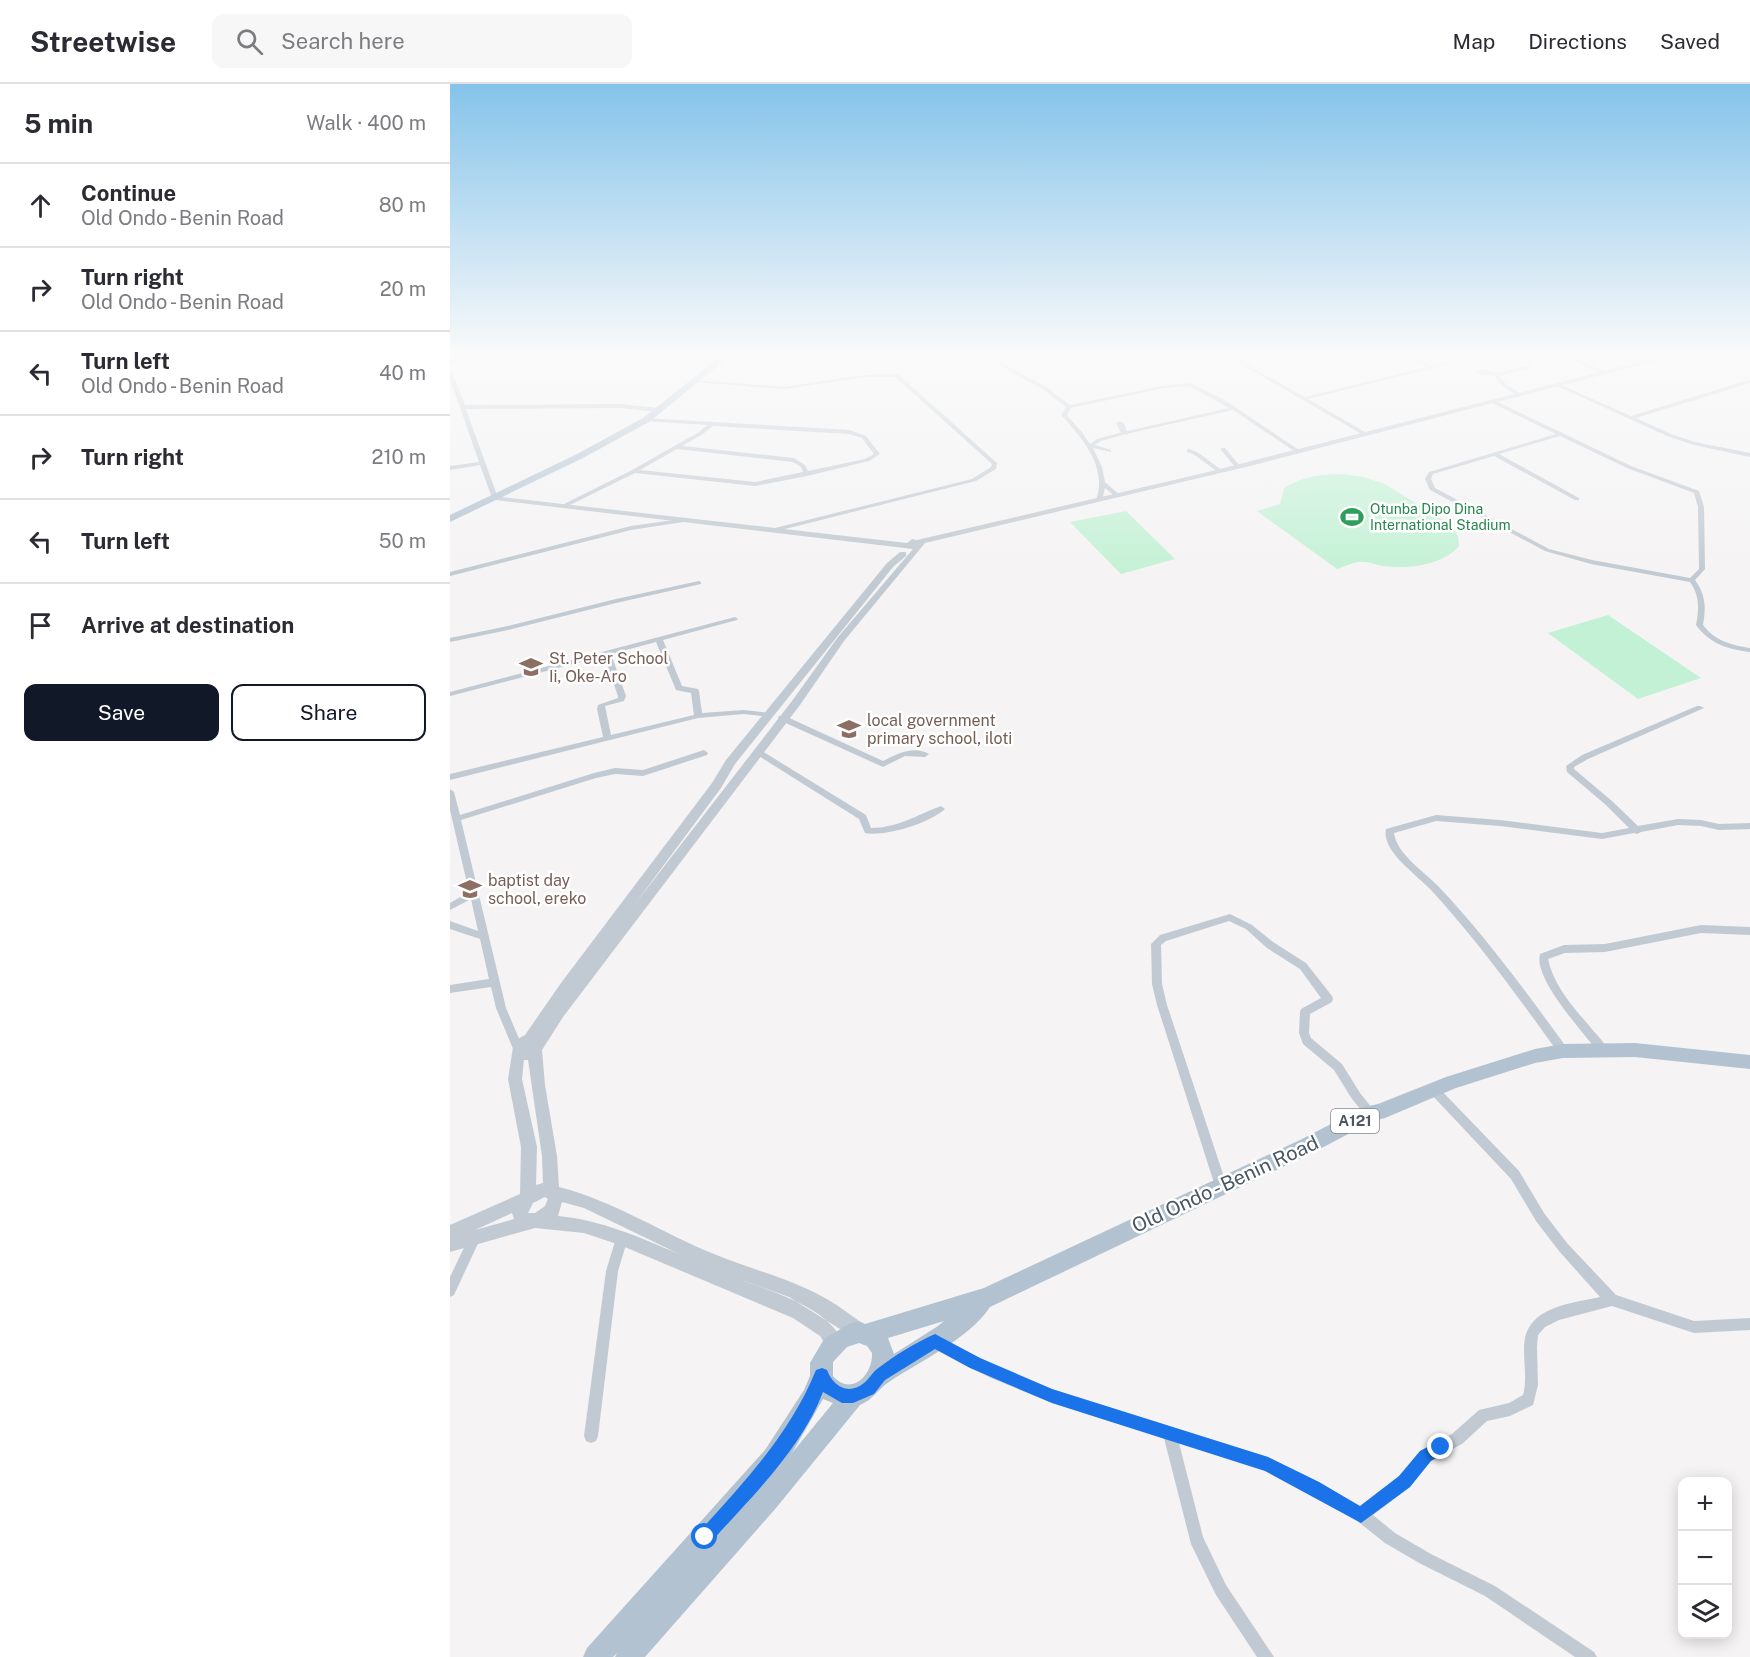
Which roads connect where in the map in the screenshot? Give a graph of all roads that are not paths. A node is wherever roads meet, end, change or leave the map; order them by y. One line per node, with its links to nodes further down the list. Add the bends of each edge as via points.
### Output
1 (471, 429): 25 (street)
2 (628, 429): 33 (main road)
3 (705, 429): 18 (street)
4 (783, 429): 30 (street, via 858,434 877,454 867,460)
5 (957, 429): 41 (street, via 995,464 988,472 974,480)
6 (1077, 429): 17 (street)
7 (1123, 429): 14 (street)
8 (1141, 429): 14 (street)
9 (1266, 429): 22 (street)
10 (1357, 429): 15 (street)
11 (1384, 429): 15 (street)
12 (1551, 429): 16 (street)
13 (1657, 429): 24 (street, via 1684,441)
14 (1125, 433): 17 (street, via 1103,438)
15 (1365, 434): 22 (street)
16 (1561, 434): 23 (street); 44 (street, via 1629,467 1697,492 1701,507 1702,569)
17 (1091, 446): 20 (street); 31 (street)
18 (677, 447): 28 (street); 30 (street, via 794,460)
19 (1223, 449): 26 (street)
20 (1109, 451)
21 (1189, 451): 29 (street)
22 (1299, 452): 26 (street)
23 (1495, 454): 34 (street); 44 (street, via 1431,473 1428,479 1432,489 1547,550)
24 (1750, 455)
25 (483, 463): 27 (street); 33 (street)
26 (1238, 467): 29 (street)
27 (450, 468)
28 (634, 471): 30 (street, via 755,484); 36 (street)
29 (1220, 471): 32 (street)
30 (807, 474)
31 (1103, 483): 32 (street); 35 (street)
32 (1118, 496): 35 (street)
33 (495, 498): 36 (street); 38 (main road)
34 (1577, 499)
35 (1100, 500): 42 (street)
36 (566, 506): 37 (street)
37 (637, 513): 39 (street); 40 (street)
38 (450, 519)
39 (688, 520): 40 (street); 41 (street)
40 (631, 528): 43 (street)
41 (773, 530): 42 (street)
42 (914, 544): 53 (street, via 890,565); 55 (street)
43 (450, 574)
44 (1692, 580): 49 (street, via 1704,602 1700,625 1707,636 1725,646)
45 (699, 583): 47 (street, via 517,628)
46 (735, 619): 48 (street)
47 (450, 640)
48 (659, 640): 50 (street); 54 (street, via 679,688 695,691)
49 (1750, 650)
50 (607, 654): 51 (street); 56 (street, via 622,696 602,705)
51 (450, 694)
52 (1700, 708): 65 (street, via 1570,766)
53 (767, 715): 54 (street, via 744,712); 73 (street, via 566,987)
54 (698, 716): 56 (street)
55 (782, 717): 57 (street); 59 (street, via 883,764 904,753)
56 (608, 737): 60 (street)
57 (757, 751): 62 (street, via 863,817 868,831 901,825); 73 (street)
58 (704, 753): 63 (street, via 643,774 615,771 594,776)
59 (925, 754)
60 (450, 777)
61 (450, 792): 63 (street)
62 (941, 808)
63 (456, 819): 66 (street)
64 (1750, 826): 65 (street, via 1719,828 1690,821)
65 (1637, 831): 75 (street, via 1602,836 1436,818 1389,831 1395,849 1487,948)
66 (474, 893): 67 (street); 70 (street)
67 (450, 907)
68 (450, 925): 70 (street)
69 (1750, 931): 76 (street, via 1701,929 1605,948 1564,949 1543,957 1545,971)
70 (484, 937): 71 (street)
71 (496, 982): 72 (street); 74 (street, via 501,1008)
72 (450, 989)
73 (534, 1044): 74 (street); 81 (street)
74 (518, 1050): 82 (street, via 515,1079 529,1147)
75 (1563, 1050): 76 (main road, Old Ondo - Benin Road / A121); 78 (main road, Old Ondo - Benin Road / A121)
76 (1603, 1050): 77 (main road, Old Ondo - Benin Road / A121, via 1669,1052)
77 (1750, 1062)
78 (1434, 1090): 79 (main road, Old Ondo - Benin Road / A121); 90 (street, via 1515,1175 1563,1247)
79 (1370, 1113): 80 (main road, Old Ondo - Benin Road / A121); 80 (street, via 1338,1067 1307,1041 1305,1012 1328,999 1303,966 1230,917 1164,938 1156,944 1157,984)
80 (1221, 1186): 89 (main road, Old Ondo - Benin Road / A121)
81 (552, 1192): 82 (street, via 539,1191); 83 (street, via 557,1202 552,1211); 92 (street, via 586,1201 702,1257 794,1290)
82 (526, 1198): 83 (street, via 520,1214 524,1220); 84 (street)
83 (534, 1221): 85 (street); 86 (street, via 584,1226)
84 (450, 1233)
85 (475, 1237): 87 (street); 88 (street)
86 (622, 1238): 94 (street, via 799,1312 826,1330); 99 (street, via 612,1271)
87 (450, 1244)
88 (450, 1291)
89 (987, 1298): 92 (main road, Old Ondo - Benin Road / A121); 93 (main road, Old Ondo - Benin Road / A121)
90 (1612, 1300): 91 (street, via 1694,1327); 100 (street, via 1550,1316 1536,1325 1531,1336 1533,1387 1528,1400 1484,1415 1457,1438 1425,1456 1405,1482)
91 (1750, 1324)
92 (863, 1333): 94 (main road, Old Ondo - Benin Road, via 850,1333); 95 (main road, via 875,1338 884,1354)
93 (935, 1341): 95 (main road, Old Ondo - Benin Road / A121); 98 (street, via 1052,1396)
94 (834, 1342): 96 (main road, via 823,1358)
95 (880, 1375): 97 (main road, Old Ondo - Benin Road, via 868,1389)
96 (822, 1376): 97 (main road, via 833,1392); 101 (main road, via 789,1439 763,1473)
97 (853, 1396): 102 (main road, Old Ondo - Benin Road, via 768,1500)
98 (1170, 1435): 100 (street, via 1268,1464); 103 (street, via 1196,1539 1221,1590)
99 (591, 1436)
100 (1361, 1515): 104 (street, via 1390,1539 1490,1591)
101 (596, 1657)
102 (628, 1657)
103 (1266, 1657)
104 (1589, 1657)

